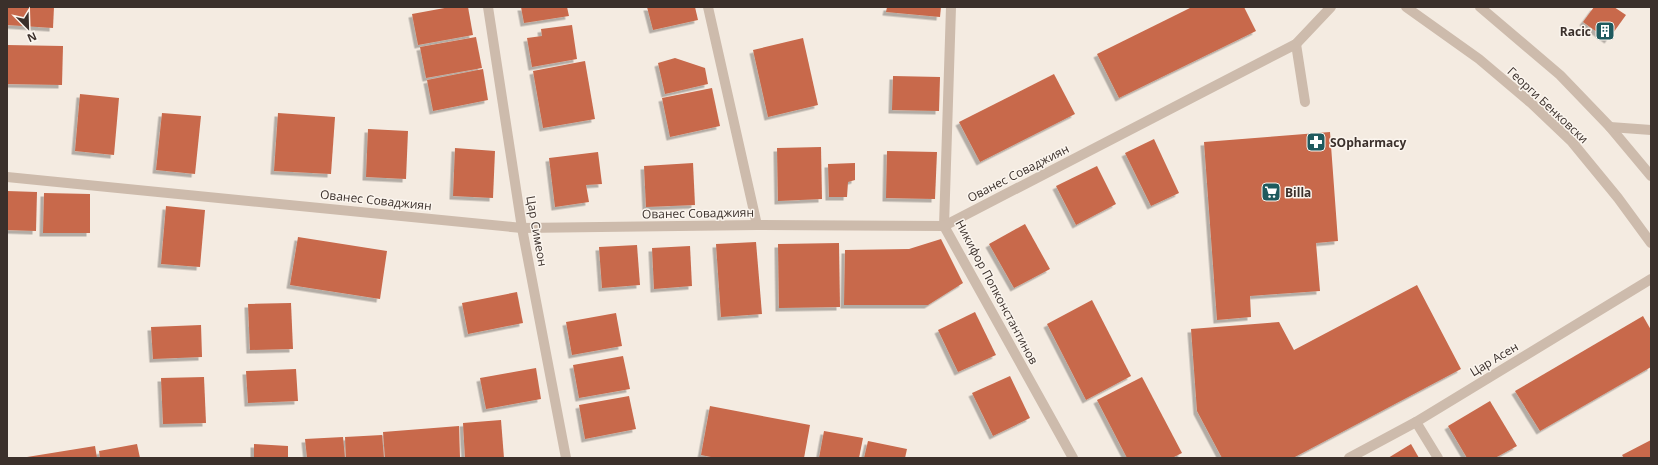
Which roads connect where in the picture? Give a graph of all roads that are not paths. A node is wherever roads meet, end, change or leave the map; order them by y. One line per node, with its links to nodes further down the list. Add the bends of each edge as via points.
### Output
1 (488, 7): 15 (street, Цар Симеон)
2 (708, 7): 13 (street)
3 (951, 7): 14 (street, Никифор Попконстантинов)
4 (1331, 7): 7 (street, Ованес Соваджиян)
5 (1406, 7): 16 (street, Георги Бенковски, via 1479,59 1572,142)
6 (1480, 7): 9 (street, via 1560,75)
7 (1296, 44): 8 (street); 14 (street, Ованес Соваджиян)
8 (1305, 102)
9 (1610, 127): 10 (street); 11 (street)
10 (1651, 130)
11 (1651, 176)
12 (7, 177): 15 (street, Ованес Соваджиян)
13 (757, 225): 14 (street, Ованес Соваджиян); 15 (street, Ованес Соваджиян)
14 (944, 226): 20 (street, Никифор Попконстантинов)
15 (522, 228): 19 (street, Цар Симеон)
16 (1651, 243)
17 (1651, 279): 18 (street, Цар Асен)
18 (1416, 422): 21 (street, Цар Асен); 22 (street)
19 (566, 458)
20 (1072, 458)
21 (1349, 458)
22 (1438, 458)

